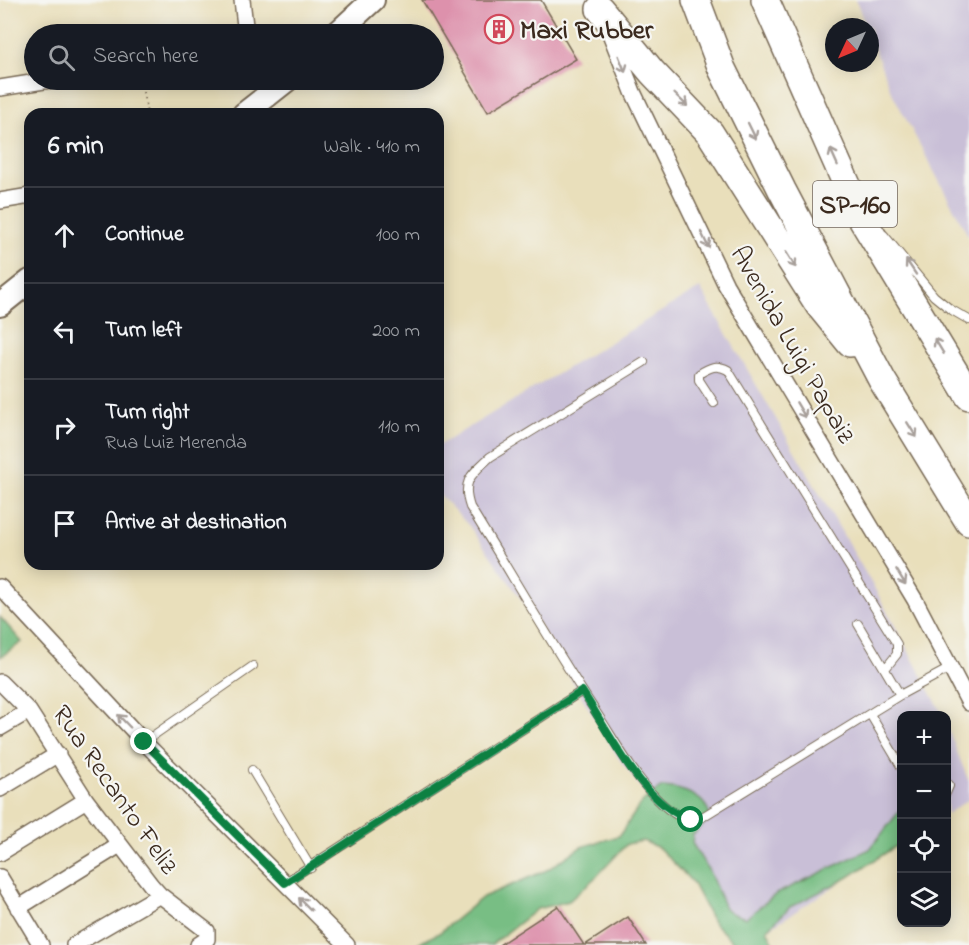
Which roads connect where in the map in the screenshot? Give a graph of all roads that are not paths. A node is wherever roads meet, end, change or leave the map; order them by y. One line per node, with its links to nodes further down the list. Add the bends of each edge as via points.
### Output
1 (242, 0): 6 (street)
2 (373, 0): 7 (main road)
3 (696, 0): 19 (highway, SP-160, one-way to 19, via 722,69)
4 (765, 0): 14 (highway, SP-160, one-way to 4)
5 (599, 5): 19 (highway, one-way to 19, via 652,72 710,133 819,305); 26 (street, Avenida Luigi Papaiz, one-way to 26, via 633,92 726,285)
6 (245, 24)
7 (347, 24)
8 (24, 84): 9 (street)
9 (0, 88)
10 (274, 90): 11 (main road)
11 (251, 108)
12 (24, 197): 13 (street)
13 (0, 201)
14 (862, 219): 17 (lane, one-way to 14, via 934,296 890,240); 20 (highway, SP-160, one-way to 14)
15 (24, 286): 16 (main road)
16 (0, 305)
17 (969, 320)
18 (644, 362): 29 (lane, via 490,457 467,482 465,494 470,507)
19 (882, 380): 22 (highway, SP-160, one-way to 22)
20 (969, 396)
21 (714, 404): 27 (lane, via 699,374 719,365 728,370 897,644 897,654)
22 (969, 522)
23 (0, 587): 35 (street, one-way to 23)
24 (858, 624): 27 (lane)
25 (253, 666): 35 (lane)
26 (952, 667): 30 (lane); 31 (street, Avenida Luigi Papaiz)
27 (885, 669): 30 (lane)
28 (0, 682): 32 (street, Rua Recanto Feliz)
29 (582, 691): 33 (lane, via 640,779 665,806 691,820 699,819); 43 (lane)
30 (900, 695): 33 (lane)
31 (969, 703)
32 (29, 711): 34 (street); 36 (street, Rua Recanto Feliz)
33 (870, 714): 37 (lane)
34 (0, 728)
35 (144, 742): 45 (street)
36 (57, 754): 39 (street); 40 (street, Rua Recanto Feliz)
37 (900, 765)
38 (252, 770): 43 (lane)
39 (0, 789)
40 (86, 800): 41 (street, Rua Recanto Feliz); 42 (street)
41 (118, 846): 46 (street, Rua Recanto Feliz); 47 (street)
42 (0, 853)
43 (311, 868): 45 (lane)
44 (0, 877): 47 (street)
45 (285, 883): 51 (street, one-way to 45)
46 (160, 895): 49 (street); 50 (street, Rua Recanto Feliz, via 207,931 207,939)
47 (18, 908): 48 (street)
48 (41, 945)
49 (74, 945)
50 (198, 945)
51 (347, 945)

